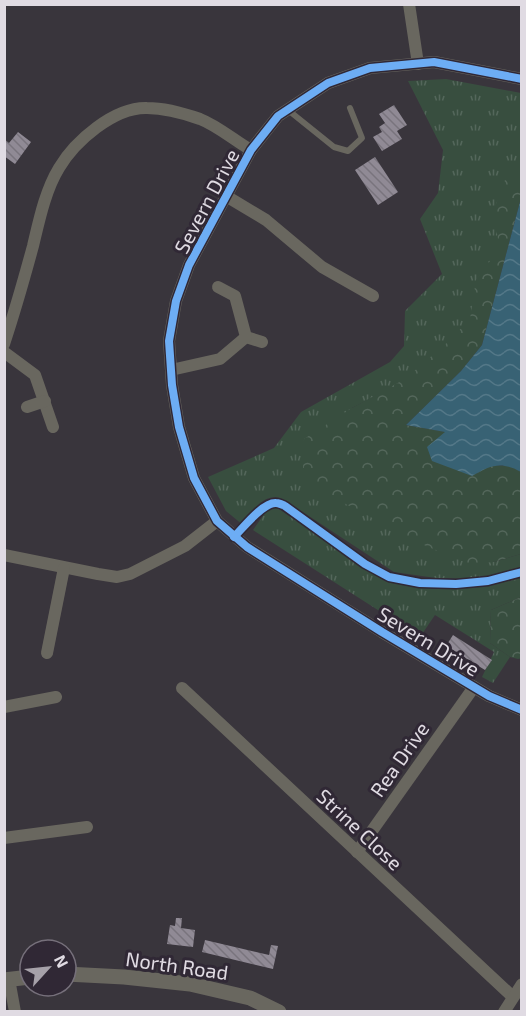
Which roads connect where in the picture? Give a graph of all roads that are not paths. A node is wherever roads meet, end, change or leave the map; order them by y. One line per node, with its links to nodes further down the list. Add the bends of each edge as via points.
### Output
1 (409, 4): 2 (street)
2 (418, 64): 3 (street, Severn Drive, via 434,62); 5 (street, Severn Drive, via 370,68 328,83)
3 (522, 79)
4 (350, 108): 5 (lane, via 362,138 348,151 334,147)
5 (288, 110): 6 (street, Severn Drive, via 278,116)
6 (251, 150): 7 (street, Severn Drive); 12 (street, via 203,120 169,110 144,107 95,128 58,169 43,207)
7 (226, 196): 9 (street, via 266,220 322,267); 14 (street, Severn Drive, via 189,265 176,300 169,341)
8 (218, 287): 10 (street, via 235,296)
9 (373, 296)
10 (246, 337): 11 (street); 14 (street, via 220,359)
11 (262, 342)
12 (4, 344)
13 (4, 352): 15 (street, via 35,375)
14 (171, 369): 18 (street, Severn Drive, via 179,427 194,478)
15 (45, 401): 16 (street); 17 (street)
16 (27, 407)
17 (53, 427)
18 (218, 521): 20 (street, via 185,546 130,574 117,577); 22 (street, Severn Drive, via 247,547)
19 (4, 555): 20 (street)
20 (64, 568): 21 (street)
21 (47, 653)
22 (474, 687): 26 (street, Severn Drive); 29 (street, Rea Drive)
23 (182, 688): 29 (street, Strine Close)
24 (56, 697): 25 (street)
25 (4, 707)
26 (522, 710)
27 (87, 827): 28 (street)
28 (4, 838)
29 (357, 852): 33 (street, Strine Close)
30 (78, 975): 35 (street, North Road, via 190,984 250,998)
31 (7, 979): 34 (street)
32 (522, 984): 33 (street)
33 (513, 997): 36 (street)
34 (15, 1011)
35 (279, 1011)
36 (504, 1011)

